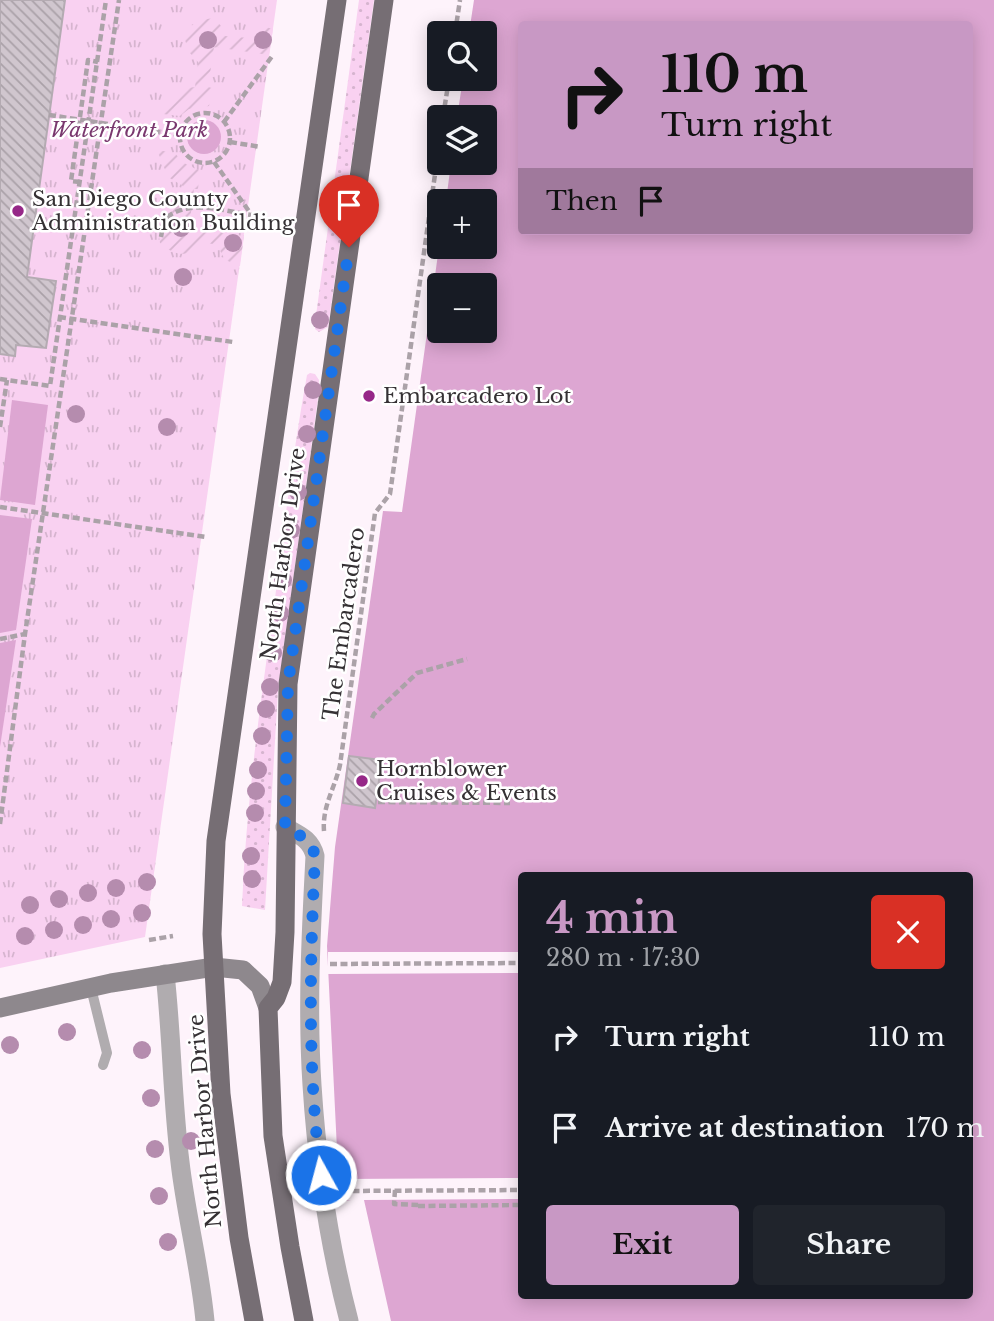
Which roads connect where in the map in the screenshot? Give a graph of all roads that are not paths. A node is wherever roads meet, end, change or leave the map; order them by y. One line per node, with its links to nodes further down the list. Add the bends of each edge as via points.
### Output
1 (337, 0): 4 (main road, North Harbor Drive, via 216,841)
2 (384, 0): 3 (main road, North Harbor Drive, via 288,684)
3 (285, 827): 8 (main road, North Harbor Drive, via 282,982); 13 (street, via 307,839 315,856 312,1084 324,1195)
4 (214, 967): 5 (main road); 8 (main road, via 243,970 260,986); 12 (main road, North Harbor Drive, via 221,1094)
5 (165, 974): 6 (main road); 11 (street, via 174,1116)
6 (91, 988): 7 (main road); 9 (lane, via 107,1052)
7 (0, 1008)
8 (268, 1008): 10 (main road, North Harbor Drive, via 273,1136)
9 (103, 1065)
10 (300, 1318)
11 (205, 1321)
12 (254, 1321)
13 (349, 1321)

